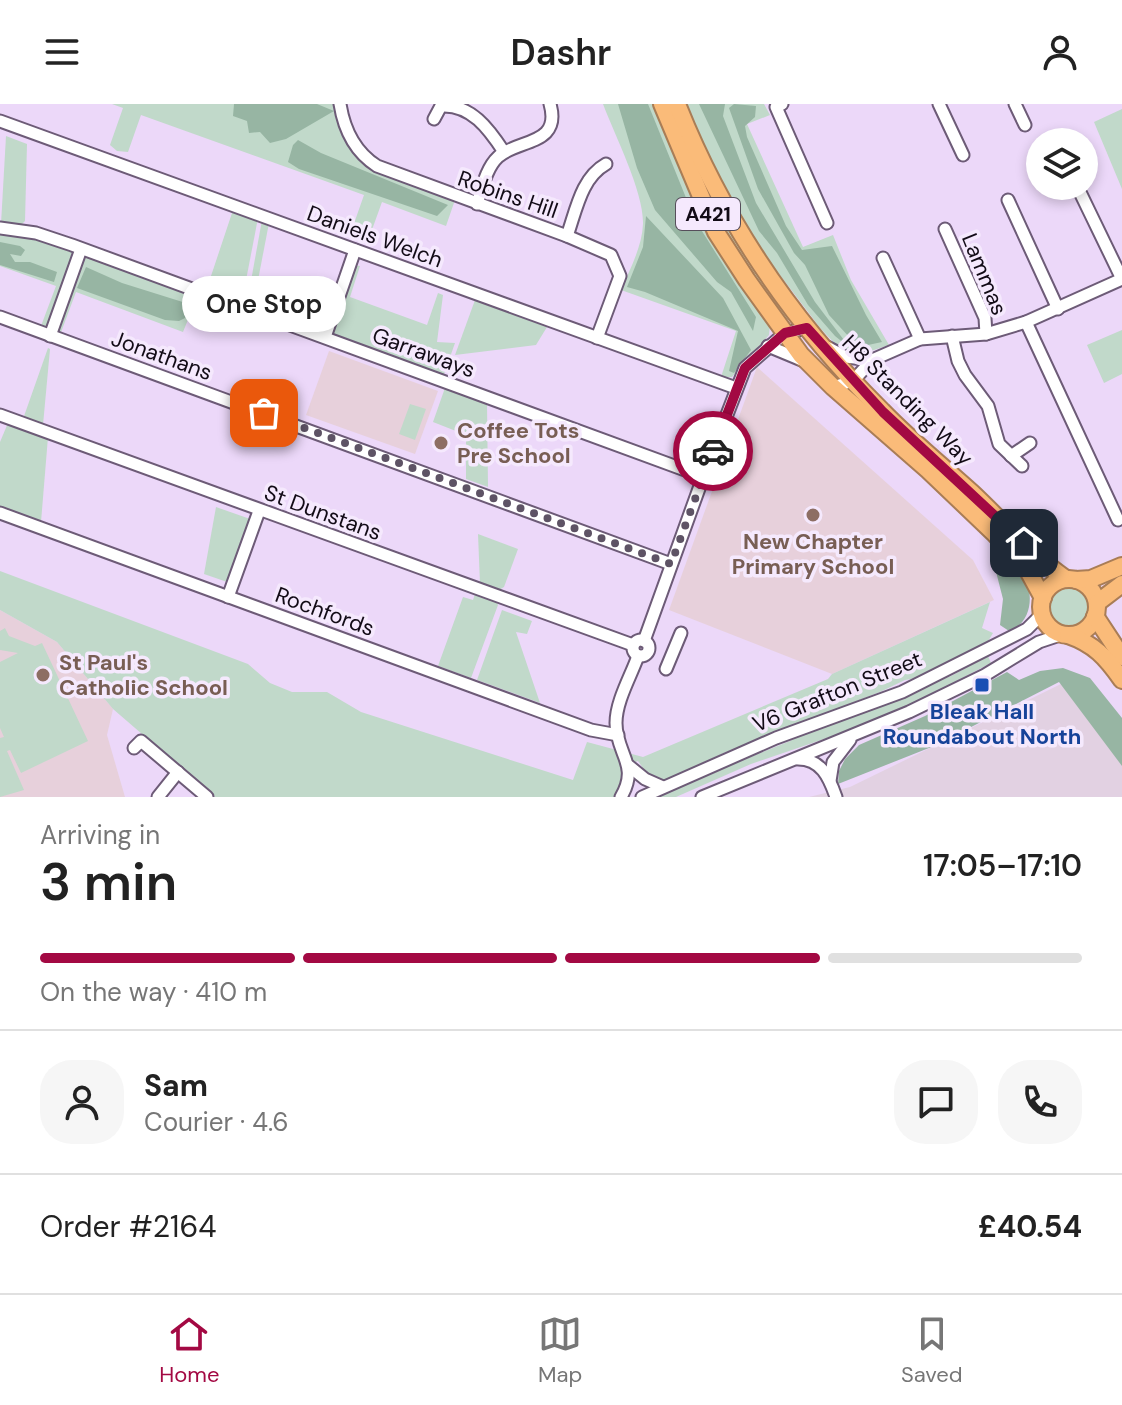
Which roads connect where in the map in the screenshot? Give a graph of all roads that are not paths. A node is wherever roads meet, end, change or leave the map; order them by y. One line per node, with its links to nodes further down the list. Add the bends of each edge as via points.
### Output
1 (340, 104): 16 (street, Robins Hill, via 347,130 371,162)
2 (550, 104): 11 (street, via 551,120 539,139)
3 (662, 104): 28 (highway, H8 Standing Way / A421, via 716,232)
4 (677, 104): 28 (highway, H8 Standing Way / A421, via 725,205)
5 (939, 104): 12 (street)
6 (1015, 104): 10 (street)
7 (779, 105): 17 (street)
8 (434, 119): 11 (street, via 441,106 449,105 476,116)
9 (0, 121): 22 (street, Daniels Welch)
10 (1025, 125)
11 (504, 152): 16 (street, via 489,169)
12 (963, 155)
13 (597, 166): 20 (street)
14 (1008, 200): 25 (street)
15 (1084, 200): 24 (street)
16 (477, 204): 20 (street, Robins Hill)
17 (827, 223)
18 (0, 228): 21 (street, Garraways, via 36,233)
19 (945, 229): 29 (street, Lammas, via 985,318)
20 (567, 236): 33 (street, Robins Hill, via 611,255 620,276)
21 (81, 249): 30 (street); 32 (street, Garraways)
22 (355, 250): 32 (street); 33 (street, Daniels Welch)
23 (883, 258): 34 (street)
24 (1122, 279): 25 (street)
25 (1058, 309): 27 (street)
26 (0, 317): 30 (street, Jonathans)
27 (1026, 322): 29 (street); 48 (street)
28 (804, 334): 35 (street); 36 (highway, H8 Standing Way / A421); 38 (highway, H8 Standing Way / A421)
29 (986, 334): 31 (street)
30 (50, 336): 51 (street, Jonathans)
31 (952, 336): 34 (street); 43 (street, via 958,361 988,406 999,444)
32 (325, 337): 45 (street, Garraways)
33 (597, 338): 40 (street, Daniels Welch)
34 (920, 339): 37 (street)
35 (768, 346): 38 (street); 40 (street, via 745,368)
36 (836, 357): 37 (street); 39 (highway, H8 Standing Way / A421)
37 (872, 360): 39 (street)
38 (806, 362): 39 (highway, H8 Standing Way / A421)
39 (843, 384): 49 (highway, H8 Standing Way / A421, via 883,412); 49 (highway, H8 Standing Way / A421, via 856,407)
40 (736, 388): 45 (street)
41 (0, 415): 46 (street, St Dunstans)
42 (1030, 443): 43 (street)
43 (1011, 456): 44 (street)
44 (1022, 466)
45 (701, 475): 51 (street)
46 (259, 511): 55 (street); 60 (street, St Dunstans)
47 (0, 513): 55 (street, Rochfords)
48 (1118, 520)
49 (999, 528): 50 (highway, H8 Standing Way / A421)
50 (1019, 548): 53 (highway, H8 Standing Way / A421); 56 (highway, H8 Standing Way / A421)
51 (671, 564): 60 (street)
52 (1122, 566): 53 (highway, via 1091,579)
53 (1070, 580): 56 (highway, via 1052,585); 57 (highway, A421, via 1089,588)
54 (1122, 584): 57 (highway)
55 (228, 597): 63 (street, Rochfords, via 591,730)
56 (1042, 606): 59 (highway, A421, via 1050,627); 70 (street, V6 Grafton Street, via 1027,629 902,692)
57 (1096, 610): 59 (highway, via 1085,630); 61 (highway, A421)
58 (681, 633): 60 (street, St Dunstans, via 668,664)
59 (1066, 634): 61 (highway, A421); 64 (street, V6 Grafton Street, via 1039,642)
60 (641, 648): 63 (street, via 618,711)
61 (1113, 653): 62 (highway, A421)
62 (1121, 679)
63 (618, 735): 67 (street)
64 (855, 735): 66 (street, V6 Grafton Street); 69 (street, via 833,762)
65 (134, 748): 68 (street, via 141,741)
66 (794, 759): 69 (street, via 810,759); 75 (street, V6 Grafton Street)
67 (627, 761): 70 (street, via 645,779); 73 (street, via 628,782)
68 (178, 772): 71 (street); 72 (street)
69 (830, 781): 76 (street)
70 (663, 787): 74 (street, V6 Grafton Street)
71 (158, 797)
72 (207, 797)
73 (621, 797)
74 (642, 797)
75 (702, 797)
76 (836, 797)

